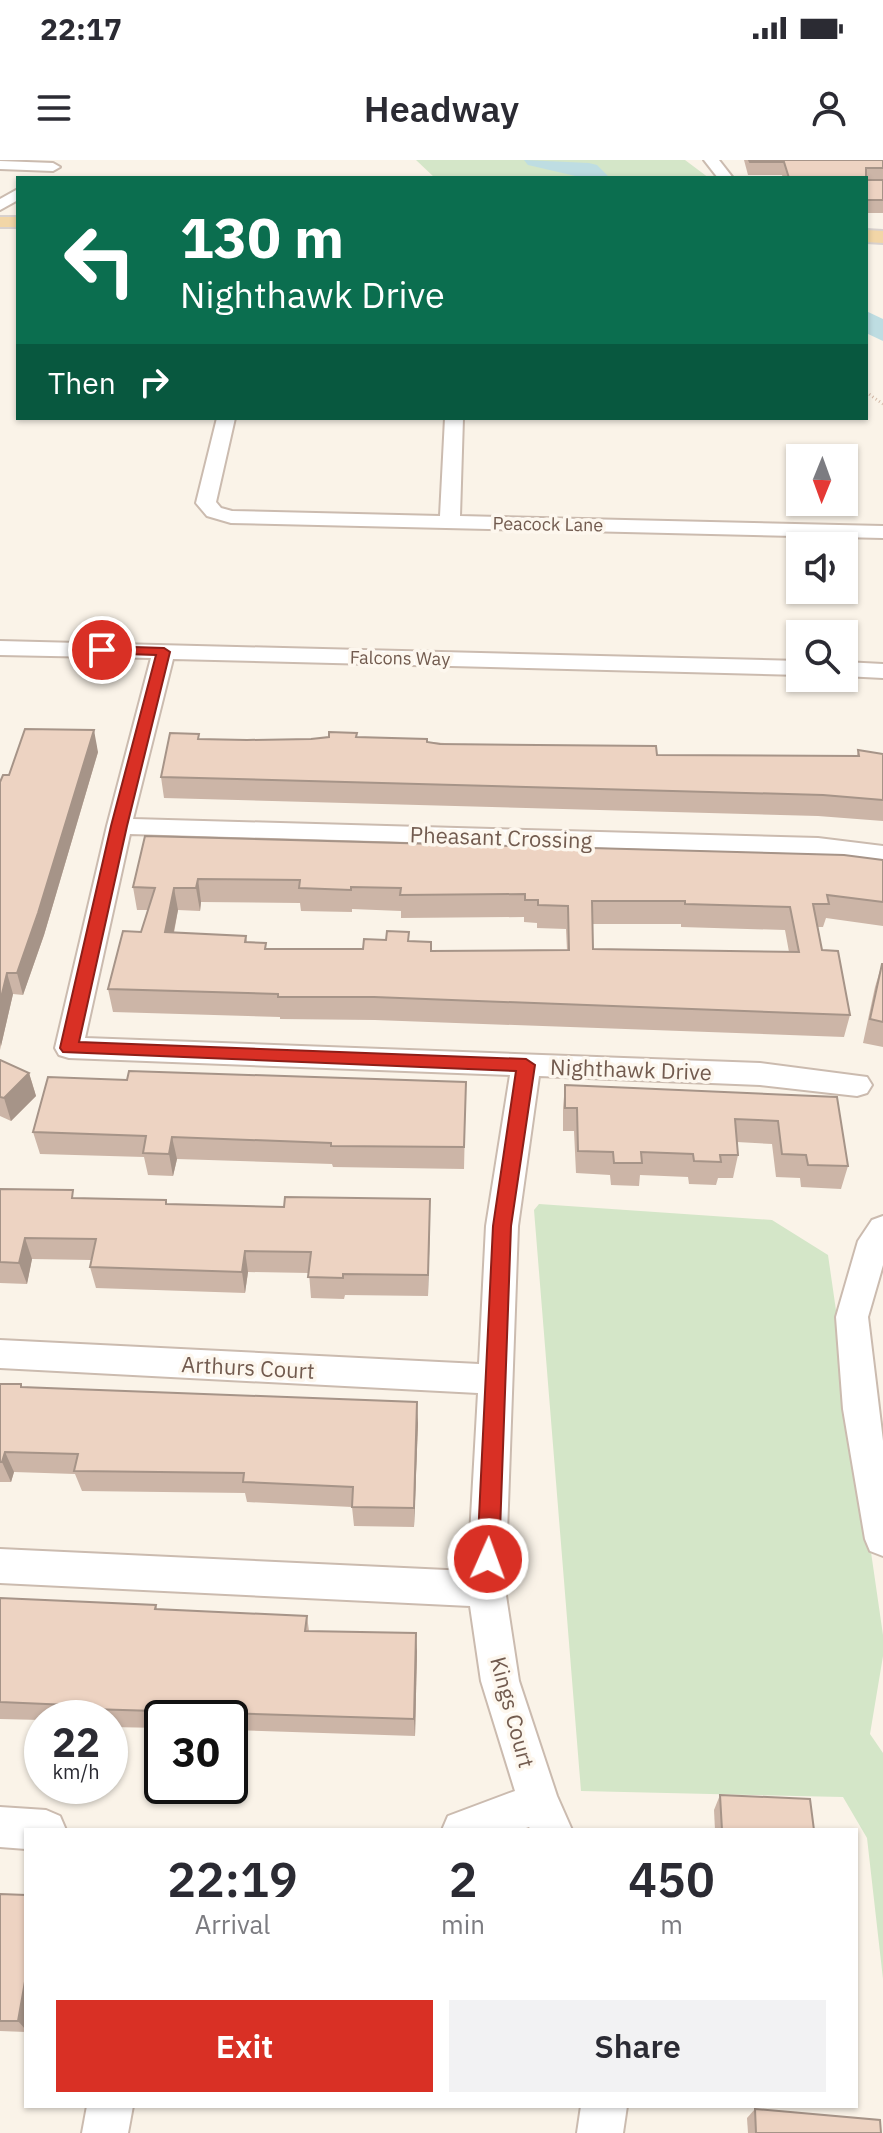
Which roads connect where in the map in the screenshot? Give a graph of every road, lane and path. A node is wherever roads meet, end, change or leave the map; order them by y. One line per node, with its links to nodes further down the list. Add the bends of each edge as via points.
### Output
1 (711, 160): 4 (street)
2 (56, 164): 3 (street)
3 (0, 165)
4 (724, 176)
5 (226, 420): 7 (street, Peacock Lane, via 206,503 214,512 231,517)
6 (454, 420): 7 (street)
7 (450, 522): 8 (street, Peacock Lane)
8 (883, 532)
9 (0, 648): 10 (street, Falcons Way)
10 (164, 652): 11 (street, Falcons Way); 14 (street)
11 (786, 668)
12 (858, 670): 13 (street)
13 (883, 671)
14 (119, 826): 15 (street, Pheasant Crossing, via 818,846); 16 (street, Nighthawk Drive, via 69,1048)
15 (883, 854)
16 (526, 1065): 17 (street, Nighthawk Drive, via 760,1074); 20 (street, Kings Court, via 502,1226)
17 (857, 1085)
18 (883, 1229): 21 (street, via 874,1241 852,1317 860,1409)
19 (0, 1354): 20 (street, Arthurs Court)
20 (495, 1379): 23 (street, Kings Court)
21 (883, 1539)
22 (0, 1566): 23 (street)
23 (486, 1589): 24 (street, Kings Court, via 500,1681)
24 (546, 1816): 26 (street)
25 (0, 1827): 27 (street)
26 (474, 1828)
27 (24, 1829)
28 (110, 2108): 30 (street)
29 (604, 2108): 31 (street)
30 (105, 2133)
31 (600, 2133)

